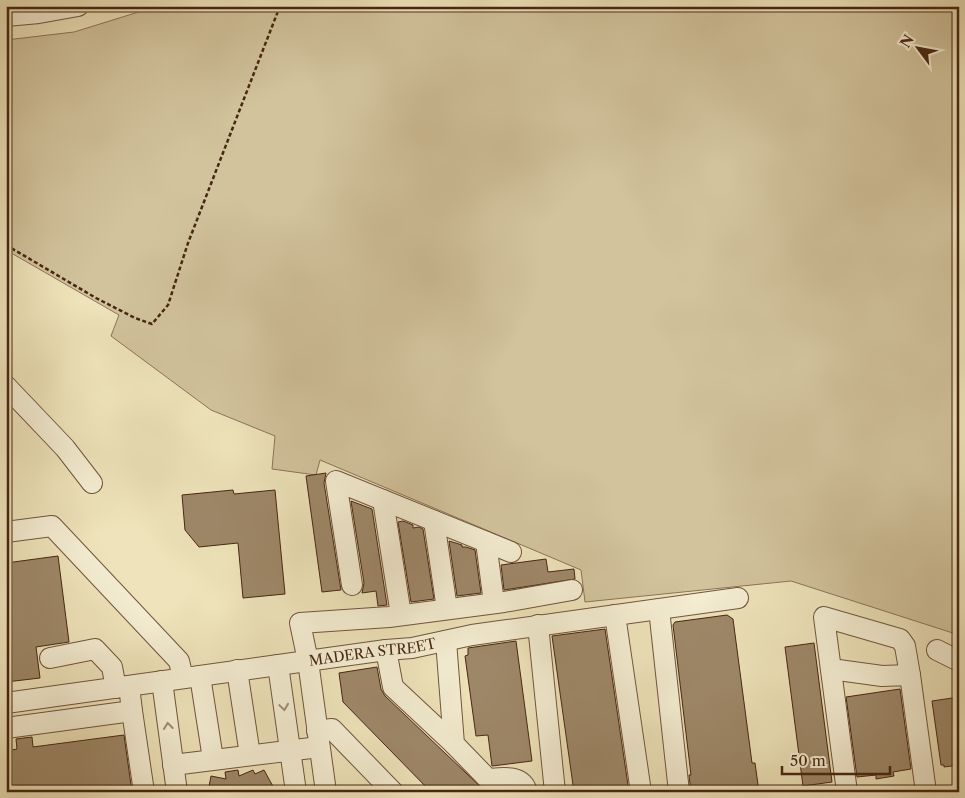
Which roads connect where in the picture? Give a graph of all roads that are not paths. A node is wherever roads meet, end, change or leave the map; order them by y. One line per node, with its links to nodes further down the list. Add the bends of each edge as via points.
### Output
1 (78, 6): 2 (street)
2 (6, 16)
3 (6, 386): 4 (street, via 65,448)
4 (92, 483)
5 (383, 500): 6 (street); 10 (street, via 336,481); 16 (street)
6 (434, 521): 8 (street); 14 (street)
7 (6, 532): 29 (street, via 52,526)
8 (486, 542): 9 (street); 13 (street)
9 (511, 552)
10 (352, 585)
11 (572, 590): 13 (street)
12 (738, 598): 15 (street, MADERA STREET)
13 (494, 603): 14 (street)
14 (446, 609): 16 (street)
15 (659, 609): 17 (street, MADERA STREET); 51 (street)
16 (401, 615): 23 (street, via 300,623)
17 (615, 615): 18 (street, MADERA STREET); 50 (street)
18 (538, 625): 19 (street, MADERA STREET); 49 (street)
19 (446, 641): 20 (street, MADERA STREET); 38 (street)
20 (386, 650): 23 (street, MADERA STREET); 38 (street, via 393,687)
21 (937, 650): 24 (street)
22 (50, 658): 31 (street, via 95,649 112,667)
23 (308, 661): 25 (street, MADERA STREET); 37 (street)
24 (959, 661)
25 (278, 665): 27 (street, MADERA STREET); 39 (street, one-way to 39)
26 (831, 669): 28 (street, via 882,676); 28 (street, via 824,617 900,639 905,646); 52 (street)
27 (237, 670): 29 (street, MADERA STREET); 40 (street)
28 (910, 675): 53 (street)
29 (192, 677): 30 (street, MADERA STREET); 41 (street)
30 (162, 682): 31 (street, MADERA STREET); 42 (street, one-way to 30)
31 (123, 687): 32 (street, MADERA STREET); 34 (street)
32 (48, 697): 33 (street, MADERA STREET); 35 (street)
33 (6, 703)
34 (132, 711): 35 (street); 43 (street)
35 (51, 722): 36 (street)
36 (6, 728)
37 (318, 739): 39 (street); 46 (street); 47 (street, via 332,730)
38 (454, 744): 48 (street, via 488,779 510,777 519,780)
39 (290, 750): 40 (street); 45 (street)
40 (250, 755): 41 (street)
41 (213, 759): 42 (street)
42 (173, 765): 44 (street)
43 (144, 792)
44 (176, 792)
45 (296, 792)
46 (326, 792)
47 (393, 792)
48 (527, 792)
49 (556, 792)
50 (642, 792)
51 (679, 792)
52 (847, 792)
53 (926, 792)

